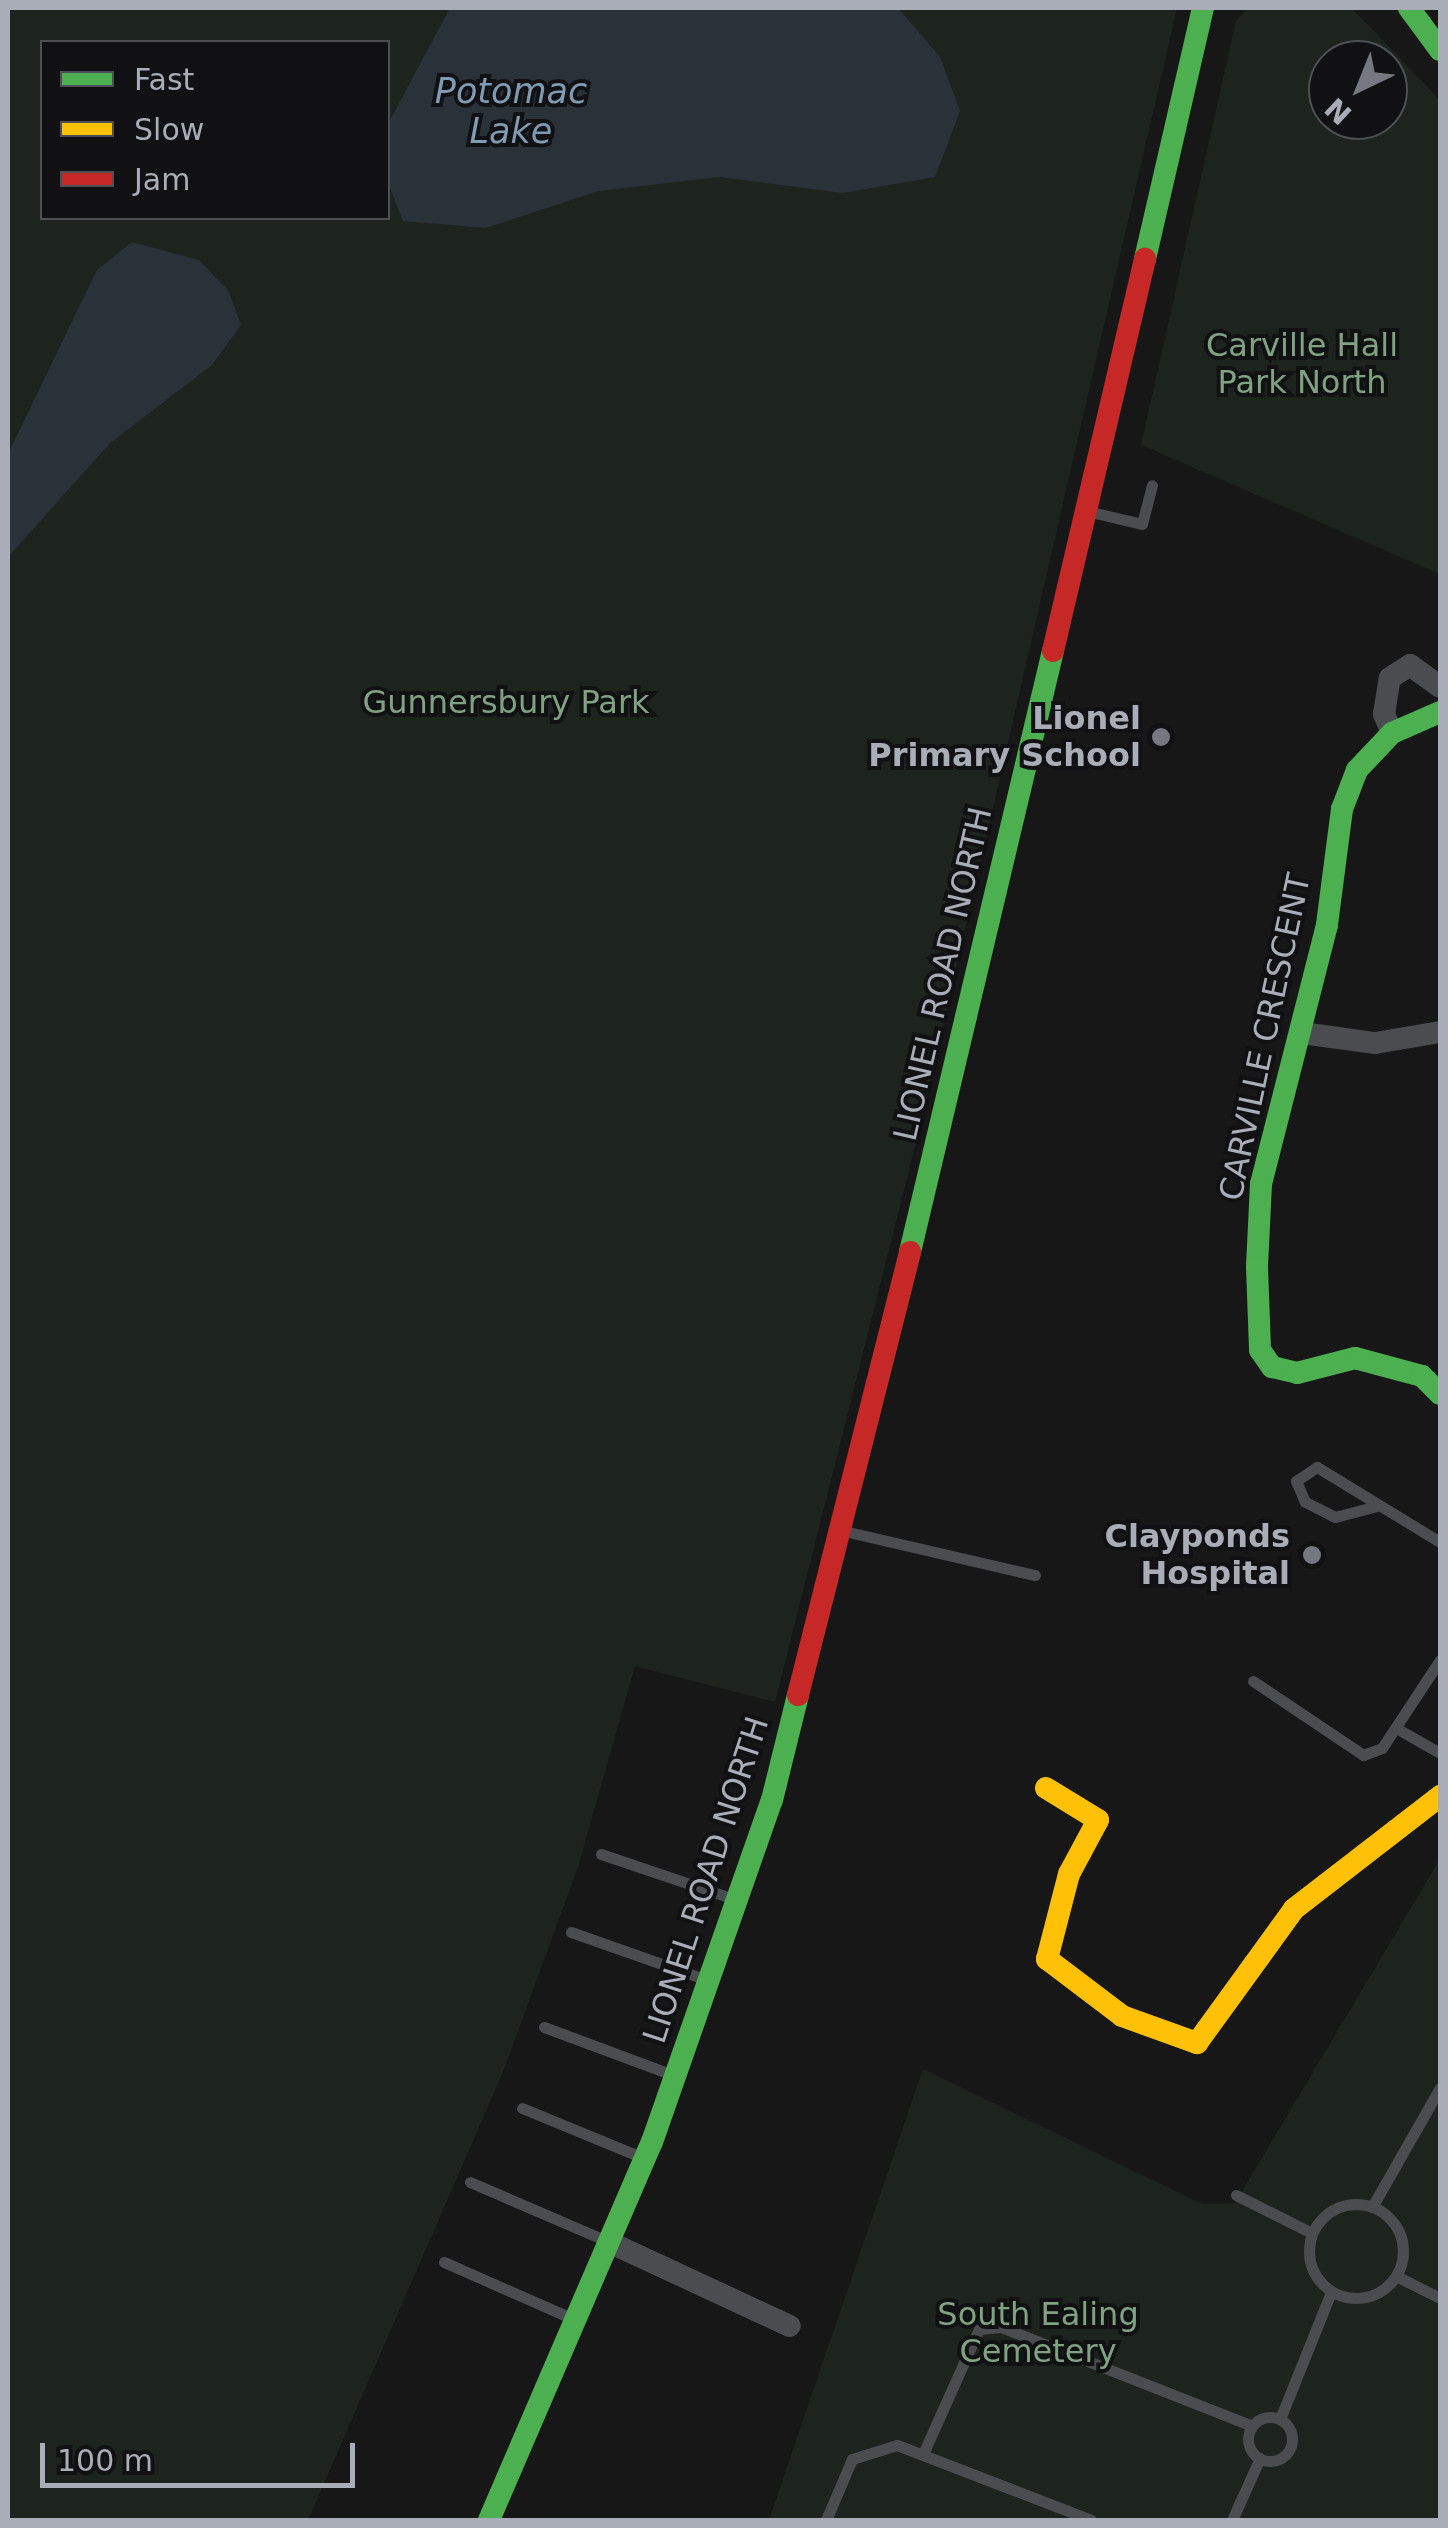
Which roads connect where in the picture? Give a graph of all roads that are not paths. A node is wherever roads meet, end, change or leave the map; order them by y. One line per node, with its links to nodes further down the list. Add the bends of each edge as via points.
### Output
1 (1410, 8): 3 (main road)
2 (1199, 13): 5 (main road, LIONEL ROAD NORTH)
3 (1440, 50)
4 (1152, 486): 5 (lane, via 1142,524)
5 (1087, 511): 13 (main road, LIONEL ROAD NORTH)
6 (1440, 687): 8 (street, via 1410,666 1390,678 1384,714)
7 (1440, 712): 8 (main road, CARVILLE CRESCENT)
8 (1392, 733): 10 (main road, CARVILLE CRESCENT, via 1356,770 1342,809)
9 (1440, 1032): 10 (street, via 1376,1043)
10 (1302, 1033): 11 (main road, CARVILLE CRESCENT, via 1261,1184 1260,1350 1284,1372 1355,1358 1394,1366)
11 (1440, 1394)
12 (1377, 1506): 12 (lane, via 1336,1517 1298,1495 1296,1482 1317,1467); 14 (lane)
13 (841, 1530): 15 (lane); 24 (main road, LIONEL ROAD NORTH)
14 (1440, 1542)
15 (1035, 1575)
16 (1440, 1660): 17 (lane)
17 (1435, 1680): 19 (lane)
18 (1253, 1681): 19 (lane, via 1363,1755)
19 (1396, 1728): 20 (lane)
20 (1440, 1753)
21 (1046, 1788): 22 (main road, via 1098,1820 1069,1874 1047,1960 1122,2016 1197,2043 1294,1909)
22 (1440, 1796)
23 (601, 1854): 24 (lane)
24 (738, 1900): 26 (main road, LIONEL ROAD NORTH)
25 (571, 1932): 26 (lane)
26 (711, 1981): 28 (main road, LIONEL ROAD NORTH)
27 (544, 2027): 28 (lane)
28 (677, 2077): 31 (main road, LIONEL ROAD NORTH)
29 (1440, 2088): 34 (lane)
30 (522, 2108): 31 (lane)
31 (645, 2159): 36 (main road, LIONEL ROAD NORTH)
32 (470, 2182): 36 (lane)
33 (1236, 2194): 35 (lane)
34 (1372, 2206): 35 (lane, via 1331,2210); 38 (lane, via 1402,2240)
35 (1312, 2232): 39 (lane, via 1308,2256)
36 (611, 2243): 41 (main road, LIONEL ROAD NORTH); 42 (street)
37 (444, 2262): 41 (lane)
38 (1396, 2276): 39 (lane, via 1372,2296); 40 (lane)
39 (1332, 2292): 43 (lane)
40 (1440, 2298)
41 (577, 2321): 47 (main road, LIONEL ROAD NORTH)
42 (790, 2326)
43 (1280, 2419): 44 (lane); 46 (lane, via 1290,2447)
44 (1252, 2426): 45 (lane, via 1001,2327 979,2329); 46 (lane, via 1248,2441)
45 (923, 2454): 48 (lane, via 866,2448); 49 (lane)
46 (1260, 2458): 50 (lane)
47 (490, 2520)
48 (826, 2520)
49 (1090, 2520)
50 (1232, 2520)

